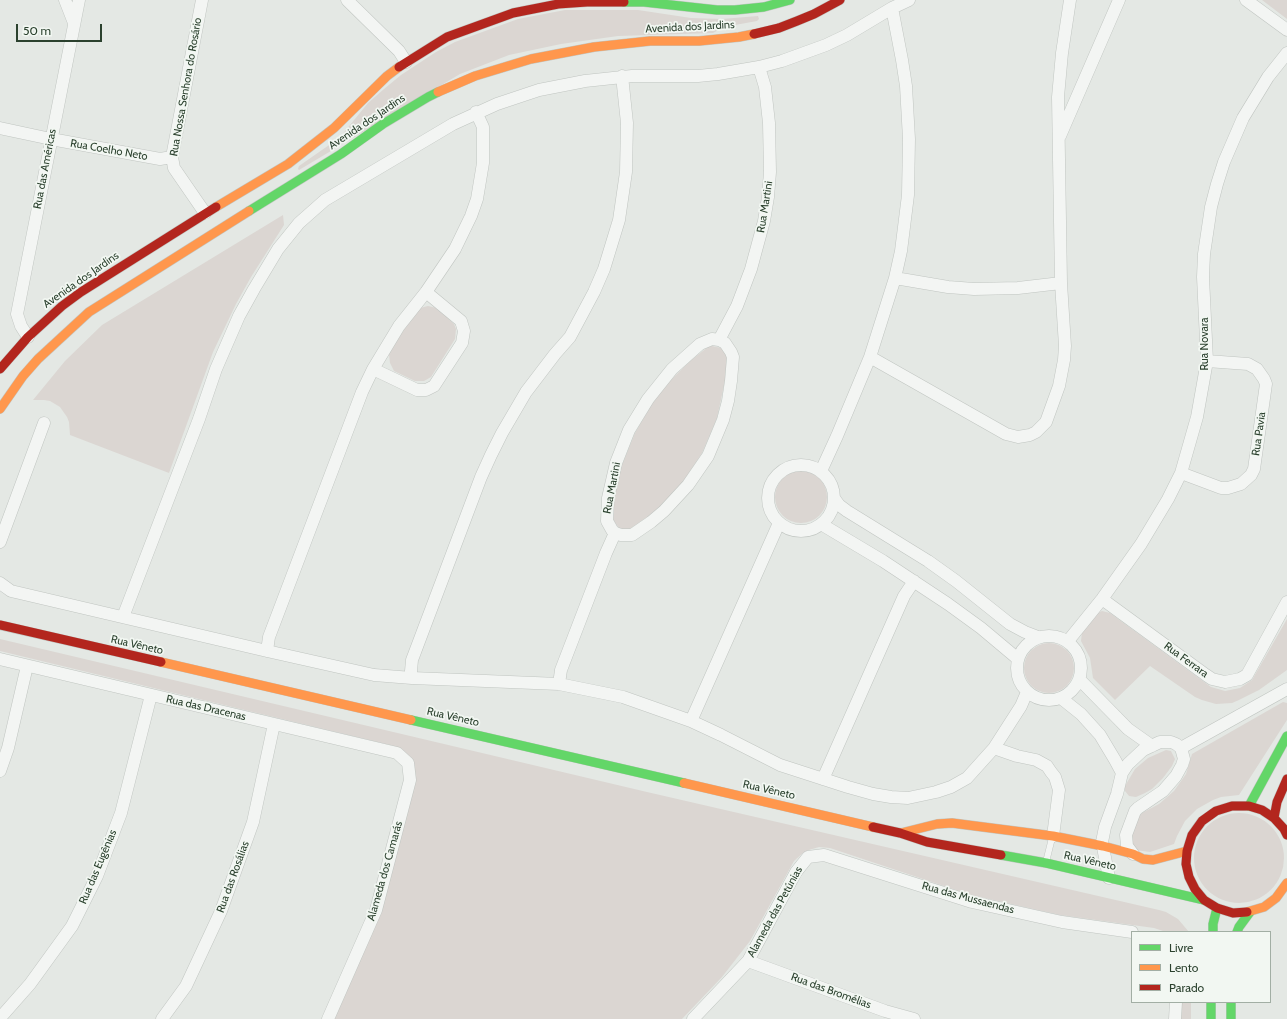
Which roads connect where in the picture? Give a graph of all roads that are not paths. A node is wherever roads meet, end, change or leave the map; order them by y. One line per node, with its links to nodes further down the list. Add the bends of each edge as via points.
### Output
1 (65, 0): 17 (street)
2 (79, 0): 17 (street, Rua das Américas)
3 (202, 0): 27 (street, Rua Nossa Senhora do Rosário)
4 (347, 0): 20 (street, via 399,51)
5 (790, 0): 16 (street, Avenida dos Jardins)
6 (840, 0): 16 (street, Avenida dos Jardins, via 797,21)
7 (908, 0): 15 (street)
8 (1070, 0): 26 (street, via 1059,76)
9 (1119, 0): 26 (street)
10 (1246, 0): 18 (street)
11 (615, 1): 12 (street, Avenida dos Jardins); 13 (street, Avenida dos Jardins)
12 (559, 2): 14 (street, Avenida dos Jardins)
13 (700, 4): 16 (street, Avenida dos Jardins)
14 (528, 5): 20 (street, Avenida dos Jardins, via 447,38)
15 (892, 8): 21 (street, via 826,45 797,57); 30 (street, via 904,73 909,139 908,195)
16 (766, 19): 28 (street, Avenida dos Jardins, via 740,37 700,41 650,41 594,47 500,68 451,86 411,107 361,138 341,154)
17 (74, 23): 25 (street, Rua das Américas)
18 (1287, 30)
19 (1287, 53): 36 (street, Rua Novara, via 1268,77 1243,118 1224,162 1211,207 1203,277)
20 (406, 62): 28 (street, Avenida dos Jardins, via 387,76)
21 (759, 67): 22 (street, via 712,75); 34 (street, Rua Martini, via 765,87 769,123 768,197 751,269 737,306)
22 (622, 76): 23 (street, via 539,90); 60 (street, via 627,123 626,172 619,220 604,268 570,337 526,392 491,455 412,660)
23 (476, 112): 32 (street, via 482,127 484,145 477,199 456,249); 52 (street, via 325,200 299,223 278,249 254,289 226,345)
24 (0, 128): 25 (street, Rua Coelho Neto)
25 (51, 139): 27 (street, Rua Coelho Neto, via 160,159); 33 (street, Rua das Américas, via 17,314)
26 (1058, 140): 31 (street)
27 (172, 157): 29 (street, Rua Nossa Senhora do Rosário, via 174,168)
28 (292, 173): 29 (street, Avenida dos Jardins); 39 (street, Avenida dos Jardins, via 89,312 38,359)
29 (205, 213): 33 (street, Avenida dos Jardins, via 81,292)
30 (896, 278): 31 (street, via 974,289 1018,288); 35 (street)
31 (1061, 283): 35 (street, via 1065,346 1062,373 1056,399 1046,422 1030,435 1018,437 1006,434)
32 (426, 292): 37 (street, via 399,326); 37 (street, via 461,321 464,331 462,343 434,386 426,390 417,390)
33 (28, 337): 38 (street, Avenida dos Jardins)
34 (719, 340): 46 (street, Rua Martini, via 706,341 686,356 659,384 629,430 618,458 608,498 607,521); 46 (street, via 725,343 733,357 731,381 723,420 708,456 677,499 660,515 632,535)
35 (870, 357): 41 (street)
36 (1207, 361): 42 (street, Rua Novara, via 1198,417); 42 (street, Rua Pavia, via 1248,364 1257,369 1264,378 1266,384 1254,469 1241,484 1228,488 1221,488)
37 (373, 368): 56 (street, via 269,637)
38 (0, 369)
39 (0, 408)
40 (44, 423): 47 (street)
41 (821, 471): 43 (street, via 833,488); 44 (street, via 801,464 790,466 773,479 769,488 769,507)
42 (1181, 473): 50 (street, Rua Novara, via 1154,524)
43 (834, 498): 45 (street, via 828,517); 54 (street, via 847,511 928,562 1010,624)
44 (779, 523): 45 (street, via 786,528 804,531); 67 (street)
45 (821, 524): 48 (street)
46 (615, 533): 62 (street, via 561,670)
47 (0, 542)
48 (914, 581): 58 (street, via 981,628); 77 (street, via 904,596)
49 (0, 583): 52 (street, via 11,590)
50 (1102, 598): 51 (street, Rua Ferrara, via 1206,675 1225,682 1247,675); 55 (street, Rua Novara)
51 (1287, 602)
52 (123, 618): 56 (street)
53 (0, 626): 80 (street, Rua Vêneto)
54 (1038, 637): 55 (street, via 1049,635); 58 (street, via 1029,642)
55 (1068, 641): 61 (street, via 1080,658)
56 (267, 651): 60 (street, via 374,675)
57 (0, 659): 59 (street, Rua das Dracenas)
58 (1018, 659): 64 (street, via 1018,677)
59 (28, 666): 65 (street, Rua das Dracenas); 74 (street)
60 (412, 678): 62 (street)
61 (1079, 679): 66 (street, via 1075,687); 70 (street, via 1128,729)
62 (559, 684): 67 (street, via 623,697)
63 (1287, 689): 72 (street)
64 (1028, 692): 66 (street, via 1043,700); 71 (street)
65 (151, 695): 68 (street, Rua das Dracenas); 101 (street, Rua das Eugênias, via 121,813 97,876 72,926 30,984)
66 (1060, 698): 75 (street, via 1081,714 1100,735)
67 (691, 721): 77 (street, via 780,765)
68 (274, 724): 73 (street, Rua das Dracenas, via 397,753); 102 (street, Rua das Rosálias, via 253,822 221,911 186,986)
69 (1287, 736): 78 (street)
70 (1152, 746): 72 (street, via 1165,741); 75 (street, via 1135,756)
71 (994, 748): 77 (street, via 967,778 936,792 908,798 873,794); 83 (street, via 1036,760 1047,766 1059,790)
72 (1180, 748): 86 (street, via 1184,759 1176,776 1163,791 1138,808 1129,825 1126,840)
73 (408, 763): 103 (street, Alameda dos Camarás, via 410,780 376,910)
74 (0, 771)
75 (1122, 773): 84 (street, via 1105,827)
76 (1287, 779): 79 (street, via 1277,802)
77 (823, 780)
78 (1250, 806): 79 (street); 85 (street, via 1232,806 1216,811 1202,821 1192,834)
79 (1274, 818): 82 (street)
80 (900, 833): 81 (street, Rua Vêneto, via 927,842); 81 (street, Rua Vêneto, via 937,824)
81 (951, 834): 83 (street, Rua Vêneto); 88 (street, Rua Vêneto)
82 (1287, 835)
83 (1053, 836): 84 (street, Rua Vêneto); 88 (lane)
84 (1103, 846): 86 (street, Rua Vêneto); 89 (street)
85 (1187, 851): 86 (street, Rua Vêneto, via 1153,860); 91 (street, via 1189,877 1195,890)
86 (1133, 854)
87 (808, 857): 96 (street, Rua das Mussaendas, via 824,855 987,905 1062,922); 97 (street, Alameda das Petúnias, via 796,872)
88 (1046, 863): 89 (street, Rua Vêneto)
89 (1108, 878): 91 (street, Rua Vêneto)
90 (1287, 883): 93 (street, via 1276,898 1264,907)
91 (1204, 900): 92 (street)
92 (1217, 908): 93 (street, via 1233,912); 94 (street)
93 (1250, 912): 95 (street)
94 (1213, 931)
95 (1237, 931)
96 (1131, 932)
97 (748, 961): 104 (street, Alameda das Petúnias); 105 (street, Rua das Bromélias, via 885,1011)
98 (1176, 1003): 106 (street)
99 (1211, 1003): 107 (street)
100 (1231, 1003): 108 (street)
101 (0, 1018)
102 (162, 1019)
103 (328, 1019)
104 (693, 1019)
105 (914, 1019)
106 (1174, 1019)
107 (1211, 1019)
108 (1231, 1019)

